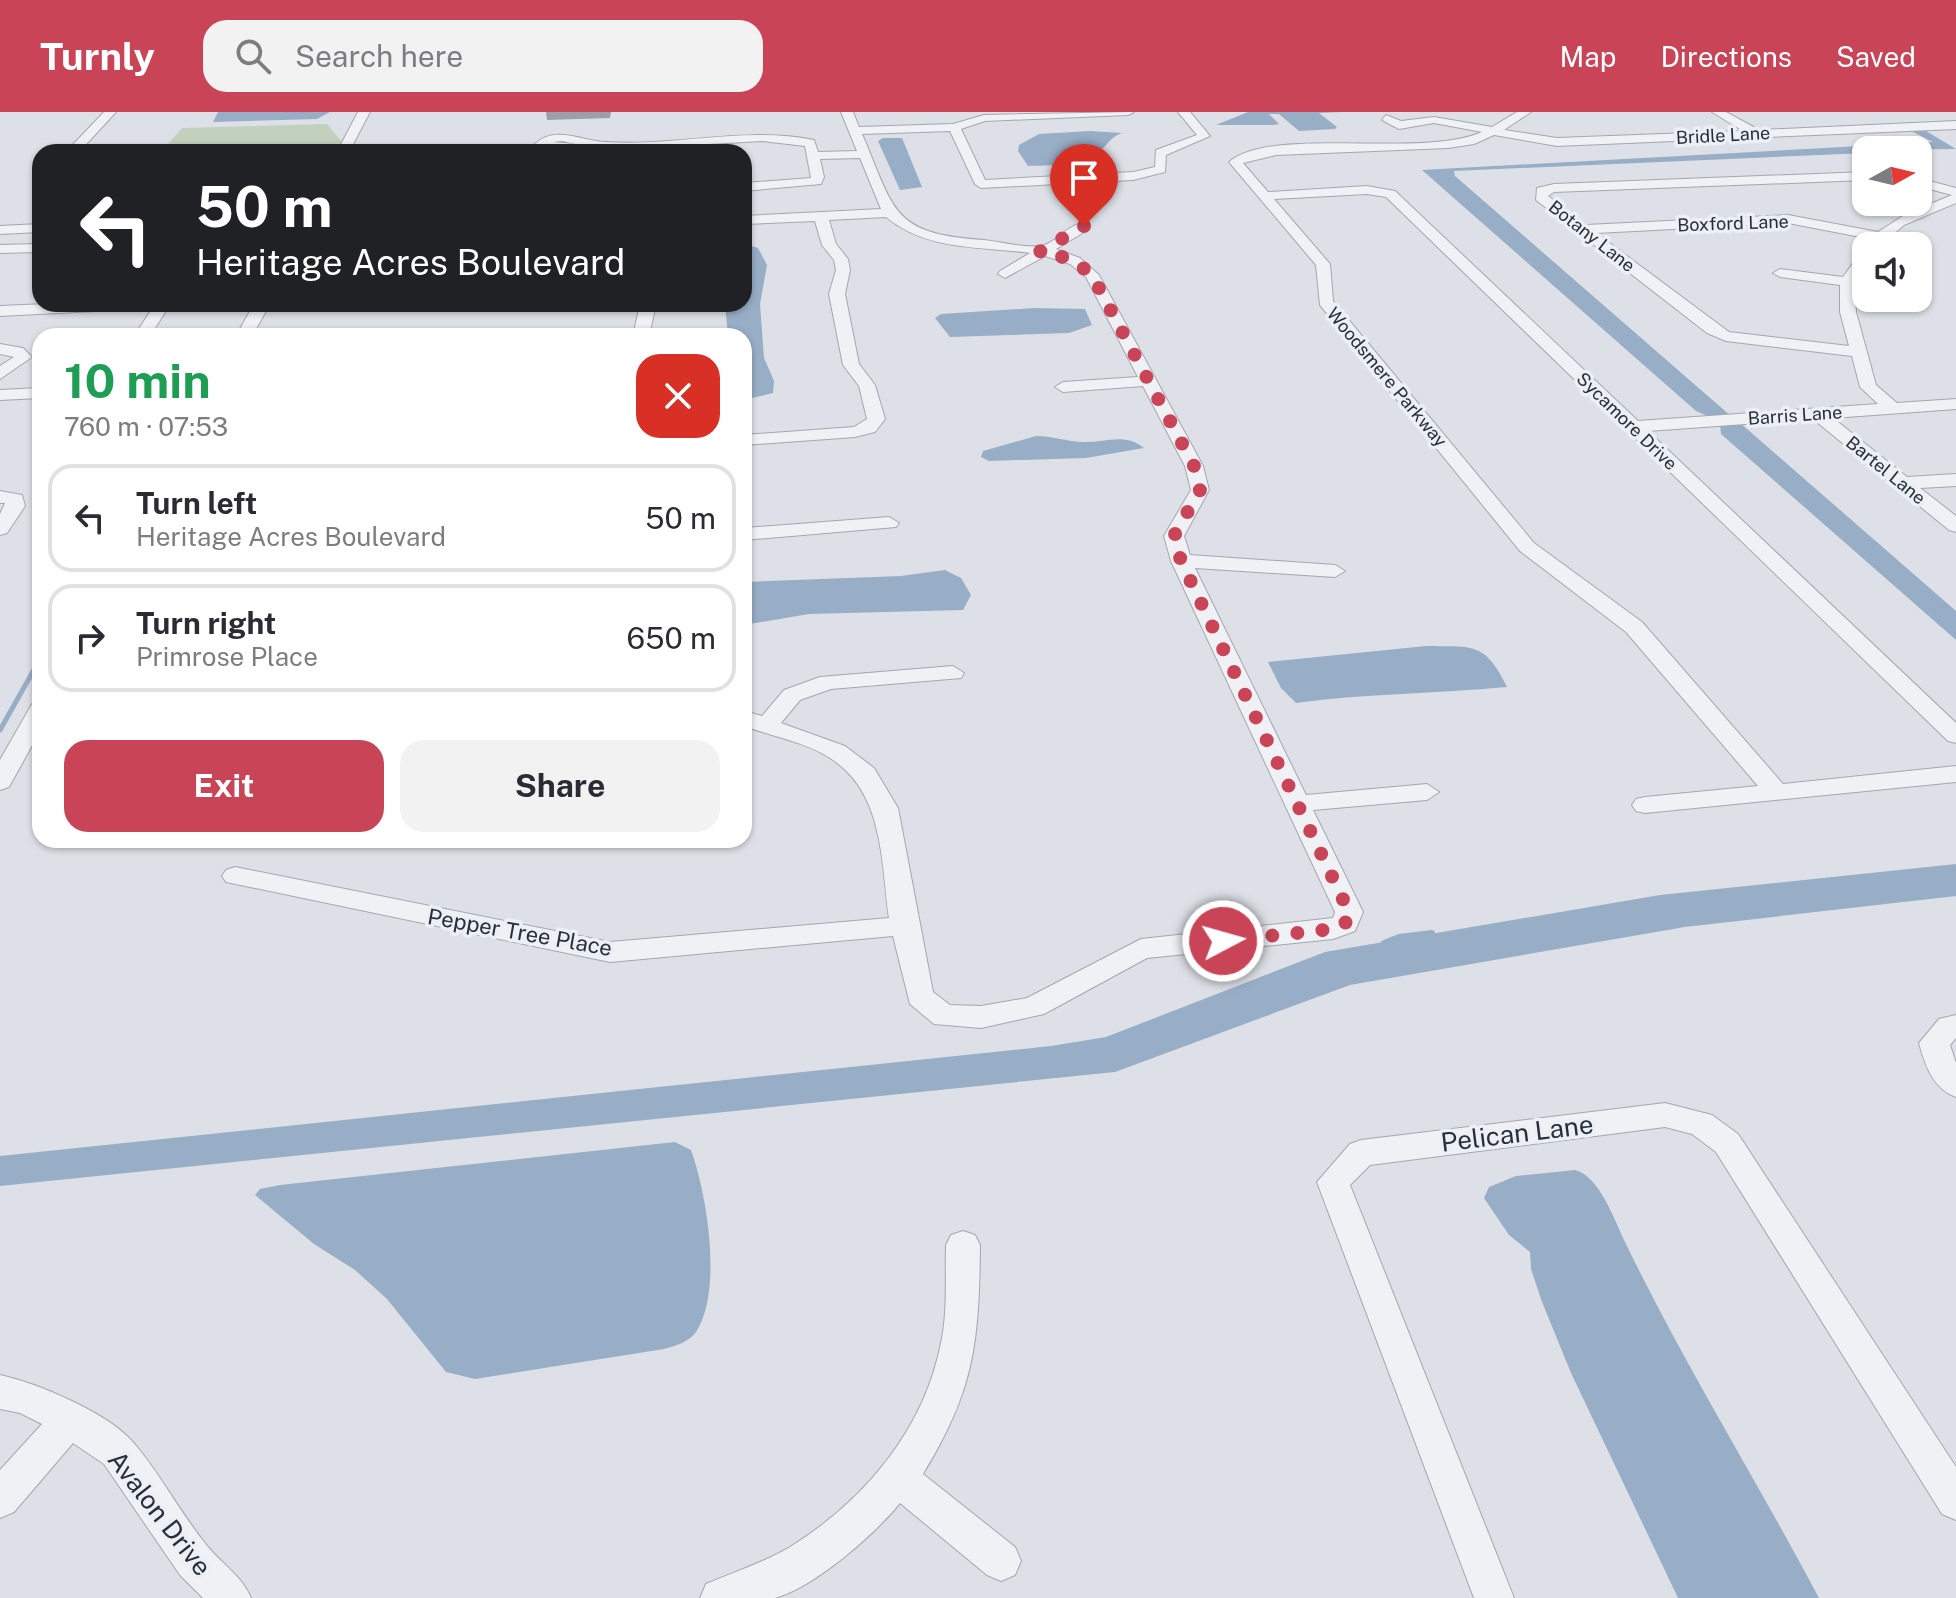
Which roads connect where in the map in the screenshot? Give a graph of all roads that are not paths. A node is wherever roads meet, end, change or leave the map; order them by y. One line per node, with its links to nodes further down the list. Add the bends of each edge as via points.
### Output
1 (110, 112): 20 (street)
2 (364, 112): 21 (street)
3 (847, 112): 17 (street)
4 (1128, 112): 15 (street, via 984,118)
5 (1184, 112): 15 (street, via 1204,136 1160,153 1161,169 1133,176 981,184)
6 (1407, 112): 13 (street)
7 (1525, 112): 18 (street, Woodsmere Parkway)
8 (1718, 112): 19 (street)
9 (1943, 112): 12 (street)
10 (1386, 118): 13 (street, Bridle Lane, via 1404,125)
11 (1830, 118): 16 (street)
12 (1956, 118)
13 (1434, 120): 18 (street, Bridle Lane)
14 (1956, 125): 16 (street, Bridle Lane)
15 (954, 127): 17 (street)
16 (1851, 129): 19 (street, Bridle Lane)
17 (856, 131): 23 (street)
18 (1492, 131): 19 (street, Bridle Lane, via 1557,142); 29 (street, Woodsmere Parkway, via 1449,144 1241,157 1235,162)
19 (1756, 133)
20 (80, 144)
21 (347, 144)
22 (624, 144): 24 (street, via 774,137 808,142)
23 (864, 152): 24 (street); 31 (street)
24 (814, 154): 27 (street, via 814,183)
25 (1852, 177): 36 (street, Botany Lane, via 1542,191 1541,197)
26 (1932, 186): 28 (street)
27 (752, 187)
28 (1956, 192)
29 (1263, 196): 61 (street, Sycamore Drive, via 1367,190 1390,194); 79 (street, Woodsmere Parkway, via 1323,264 1325,302 1527,547 1634,627)
30 (1956, 198): 38 (street)
31 (889, 213): 32 (street); 42 (street, via 925,234)
32 (821, 216): 33 (street); 62 (street, via 829,245 841,259 837,294 851,365 867,385 876,419 855,432)
33 (752, 220)
34 (1084, 226): 42 (street)
35 (32, 228): 37 (street)
36 (1586, 229): 39 (street, Boxford Lane, via 1788,219); 52 (street, Botany Lane, via 1726,336)
37 (0, 230)
38 (1888, 232)
39 (1852, 235)
40 (32, 248): 41 (street)
41 (0, 249)
42 (1039, 252): 46 (street); 54 (street, via 1072,259 1092,275)
43 (0, 264): 44 (street)
44 (32, 264)
45 (1780, 273): 48 (street)
46 (1005, 274)
47 (1852, 275): 48 (street)
48 (1847, 282): 52 (street)
49 (32, 309): 50 (street)
50 (0, 311)
51 (0, 349): 53 (street, via 24,357)
52 (1856, 352): 59 (street, via 1868,387)
53 (0, 374)
54 (1150, 381): 55 (street); 70 (street, via 1194,466 1200,490 1174,536)
55 (1063, 387)
56 (32, 393): 57 (street)
57 (0, 395)
58 (1956, 404): 59 (street, Barris Lane)
59 (1893, 408): 60 (street, Barris Lane)
60 (1817, 414): 61 (street, Barris Lane); 64 (street, Bartel Lane)
61 (1633, 427): 76 (street, Sycamore Drive)
62 (752, 439)
63 (1956, 480): 64 (street)
64 (1901, 483): 67 (street, Bartel Lane)
65 (7, 498): 68 (street, via 15,506)
66 (889, 523): 69 (street)
67 (1956, 526)
68 (0, 529)
69 (752, 533)
70 (1181, 561): 71 (street); 81 (street)
71 (1335, 571)
72 (953, 673): 75 (street, via 820,684 792,695)
73 (752, 720): 75 (street)
74 (32, 724): 78 (street)
75 (768, 724): 84 (street, via 837,751 865,773 885,808)
76 (1956, 736)
77 (1956, 774): 79 (street)
78 (0, 782)
79 (1775, 790): 82 (street)
80 (1427, 792): 81 (street)
81 (1296, 804): 84 (street, via 1349,912 1345,924 1333,929 1141,949 1034,1007 981,1017 944,1016 920,997)
82 (1645, 805)
83 (235, 876): 84 (street, Pepper Tree Place, via 610,952)
84 (904, 926)
85 (1956, 1026): 86 (street, via 1934,1043 1940,1065)
86 (1956, 1085)
87 (963, 1245): 90 (street, via 959,1344 943,1401)
88 (0, 1392): 89 (street, Avalon Drive, via 25,1397)
89 (70, 1419): 91 (street); 94 (street, Avalon Drive, via 117,1451 194,1561)
90 (900, 1479): 93 (street); 95 (street, via 829,1544 757,1588)
91 (0, 1499)
92 (1956, 1501): 96 (street, Pelican Lane, via 1727,1143 1701,1124 1665,1115 1361,1153 1333,1182)
93 (1001, 1561)
94 (231, 1598)
95 (720, 1598)
96 (1494, 1598)

